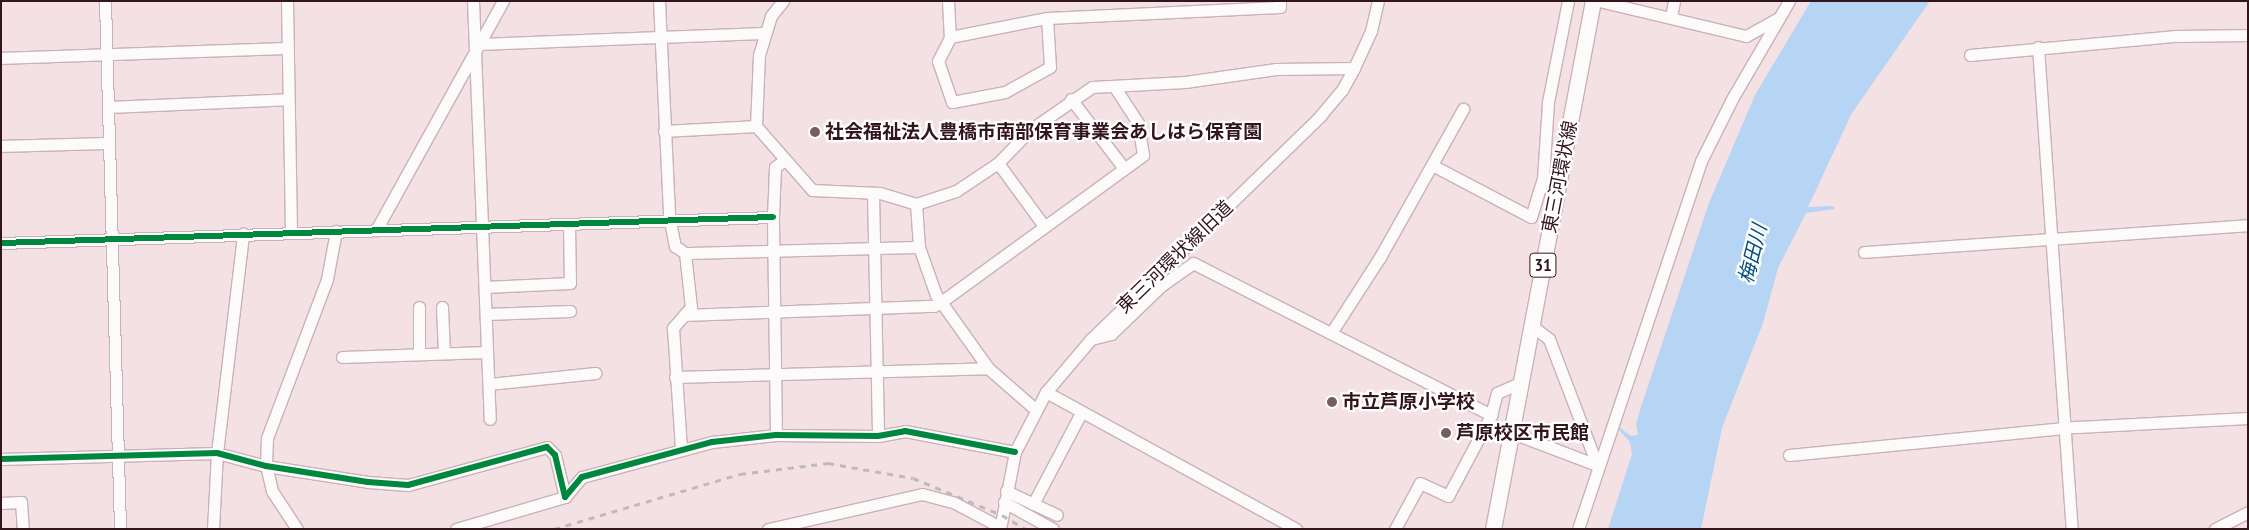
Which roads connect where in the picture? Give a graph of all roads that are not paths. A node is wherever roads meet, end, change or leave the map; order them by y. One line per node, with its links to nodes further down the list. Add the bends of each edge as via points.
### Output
1 (105, 1): 26 (street)
2 (287, 1): 24 (street)
3 (472, 1): 22 (street)
4 (503, 1): 22 (street)
5 (659, 1): 20 (street)
6 (783, 1): 18 (street, via 771,16)
7 (948, 1): 21 (street)
8 (1280, 1): 16 (street, via 1280,7)
9 (1378, 1): 28 (street, 東三河環状線旧道, via 1371,31)
10 (1568, 1): 40 (street, via 1548,102 1543,178 1531,217)
11 (1593, 1): 71 (main road, 東三河環状線 / 31)
12 (1599, 1): 15 (street)
13 (1674, 1): 15 (street)
14 (1790, 1): 17 (street)
15 (1671, 17): 17 (street, via 1746,36)
16 (1047, 18): 21 (street); 21 (street, via 1050,68 1005,92 952,102 938,61)
17 (1778, 18): 101 (street, via 1701,161)
18 (764, 33): 20 (street); 34 (street, via 758,64)
19 (2248, 35): 23 (street, via 2176,36)
20 (660, 36): 22 (street); 35 (street)
21 (950, 38)
22 (476, 47): 49 (street); 50 (street)
23 (2038, 47): 25 (street); 54 (street)
24 (287, 48): 26 (street); 30 (street)
25 (1970, 54)
26 (106, 55): 27 (street); 32 (street)
27 (1, 58)
28 (1354, 68): 29 (street, via 1276,69 1185,82); 73 (street, 東三河環状線旧道, via 1342,90 1320,116)
29 (1114, 86): 31 (street, via 1092,87); 41 (street, via 1138,123 1142,155)
30 (288, 99): 32 (street); 52 (street)
31 (1071, 99): 39 (street, via 1030,130); 41 (street)
32 (108, 107): 36 (street)
33 (1463, 109): 40 (street)
34 (756, 126): 35 (street); 38 (street)
35 (664, 131): 45 (street)
36 (109, 143): 37 (street); 55 (street)
37 (1, 146)
38 (785, 160): 42 (street, via 812,190); 44 (street, via 775,167)
39 (998, 163): 43 (street, via 956,191); 48 (street)
40 (1432, 165): 72 (street, via 1380,257)
41 (1123, 167): 48 (street)
42 (873, 193): 43 (street); 58 (street)
43 (916, 204): 57 (street)
44 (773, 217): 45 (street); 59 (street)
45 (670, 221): 47 (street); 61 (street, via 675,246)
46 (2248, 224): 54 (street)
47 (569, 225): 49 (street); 62 (street, via 570,283)
48 (1044, 226): 63 (street)
49 (483, 228): 50 (street); 62 (street)
50 (376, 230): 51 (street)
51 (336, 231): 52 (street); 102 (street, via 327,278 267,438)
52 (292, 232): 53 (street)
53 (244, 234): 55 (street); 97 (street)
54 (2050, 237): 60 (street); 91 (street)
55 (113, 240): 56 (street); 99 (street)
56 (1, 243)
57 (920, 246): 58 (street); 63 (street, via 926,271)
58 (874, 248): 59 (street); 66 (street)
59 (774, 250): 61 (street); 68 (street)
60 (1864, 252)
61 (685, 253): 70 (street, via 691,306)
62 (485, 287): 69 (street)
63 (941, 302): 66 (street, via 934,306); 78 (street)
64 (419, 307): 76 (street)
65 (442, 307): 75 (street)
66 (875, 308): 68 (street); 79 (street)
67 (570, 311): 69 (street)
68 (774, 312): 70 (street); 81 (street)
69 (486, 314): 74 (street)
70 (684, 315): 82 (street, via 673,328)
71 (1531, 325): 83 (main road, 東三河環状線 / 31); 101 (street, via 1549,340)
72 (1331, 333): 73 (street, via 1194,263 1162,284 1110,334); 88 (street)
73 (1091, 339): 85 (street, 東三河環状線旧道)
74 (488, 352): 75 (street); 84 (street)
75 (444, 353): 76 (street)
76 (419, 354): 77 (street)
77 (342, 357)
78 (988, 368): 79 (street); 86 (street)
79 (876, 372): 81 (street); 94 (street)
80 (595, 373): 84 (street)
81 (774, 374): 82 (street); 93 (street)
82 (675, 376): 95 (street)
83 (1519, 383): 88 (street, via 1497,393); 92 (main road, 東三河環状線 / 31)
84 (489, 384): 90 (street)
85 (1046, 392): 86 (street, 東三河環状線旧道); 87 (street)
86 (1035, 409): 96 (street, 東三河環状線旧道)
87 (1081, 413): 106 (street); 117 (street)
88 (1491, 415): 118 (street, via 1448,496 1420,483)
89 (2248, 418): 91 (street)
90 (490, 419)
91 (2065, 430): 98 (street); 121 (street)
92 (1510, 432): 101 (street); 119 (main road, 東三河環状線 / 31)
93 (776, 435): 94 (street); 95 (street)
94 (878, 436): 96 (street, via 905,431)
95 (681, 449): 104 (street, via 582,477)
96 (1015, 452): 103 (street, 東三河環状線旧道)
97 (217, 453): 99 (street); 102 (street); 112 (street)
98 (1789, 455)
99 (118, 456): 100 (street); 111 (street)
100 (1, 459)
101 (1597, 465): 120 (street, via 1595,484)
102 (266, 466): 104 (street, via 408,485 547,447 555,455); 113 (street, via 272,491)
103 (1005, 496): 106 (street); 109 (street, 東三河環状線旧道); 116 (street)
104 (565, 497): 114 (street)
105 (1, 503): 110 (street, via 22,502)
106 (1032, 504): 108 (street)
107 (2248, 512): 122 (street)
108 (1057, 515)
109 (1000, 528): 115 (street, via 954,503 922,494)
110 (23, 529)
111 (120, 529)
112 (213, 529)
113 (297, 529)
114 (456, 529)
115 (768, 529)
116 (1053, 529)
117 (1296, 529)
118 (1395, 529)
119 (1493, 529)
120 (1578, 529)
121 (2072, 529)
122 (2215, 529)

